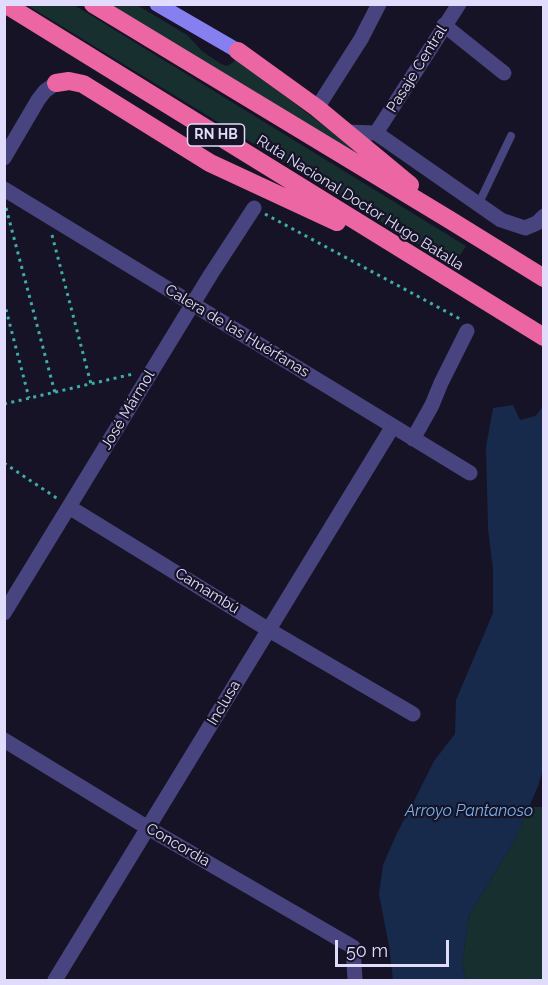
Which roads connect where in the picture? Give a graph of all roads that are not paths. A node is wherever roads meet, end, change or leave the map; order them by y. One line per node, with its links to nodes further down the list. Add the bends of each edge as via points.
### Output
1 (5, 4): 20 (highway, Ruta Nacional Doctor Hugo Batalla / RN HB)
2 (93, 4): 19 (highway, Ruta Nacional Doctor Hugo Batalla)
3 (157, 4): 7 (main road)
4 (380, 4): 10 (street)
5 (459, 4): 6 (street, Pasaje Central)
6 (444, 25): 8 (street); 12 (street, Pasaje Central)
7 (238, 51): 10 (highway)
8 (504, 74)
9 (56, 83): 14 (street, via 38,100); 20 (highway, via 83,84 210,163)
10 (317, 108): 11 (highway)
11 (346, 132): 12 (street); 19 (highway)
12 (376, 133): 16 (street)
13 (511, 135): 16 (lane)
14 (4, 158)
15 (4, 189): 22 (street, Calera de las Huérfanas)
16 (478, 205): 18 (street, via 501,220 525,228)
17 (254, 208): 22 (street, José Mármol)
18 (543, 216)
19 (450, 220): 21 (highway, Ruta Nacional Doctor Hugo Batalla)
20 (428, 266): 24 (highway, Ruta Nacional Doctor Hugo Batalla / RN HB)
21 (543, 278)
22 (192, 304): 25 (street, Calera de las Huérfanas); 28 (street, José Mármol)
23 (467, 331): 26 (street)
24 (543, 337)
25 (393, 426): 26 (street, Calera de las Huérfanas); 30 (street, Inclusa)
26 (413, 439): 27 (street, Calera de las Huérfanas)
27 (470, 473)
28 (69, 507): 29 (street, José Mármol); 30 (street, Camambú)
29 (4, 613)
30 (269, 630): 31 (street, Camambú); 33 (street, Inclusa)
31 (413, 714)
32 (4, 740): 33 (street, Concordia)
33 (148, 828): 34 (street, Inclusa); 35 (street, Concordia, via 353,947)
34 (55, 981)
35 (355, 981)

